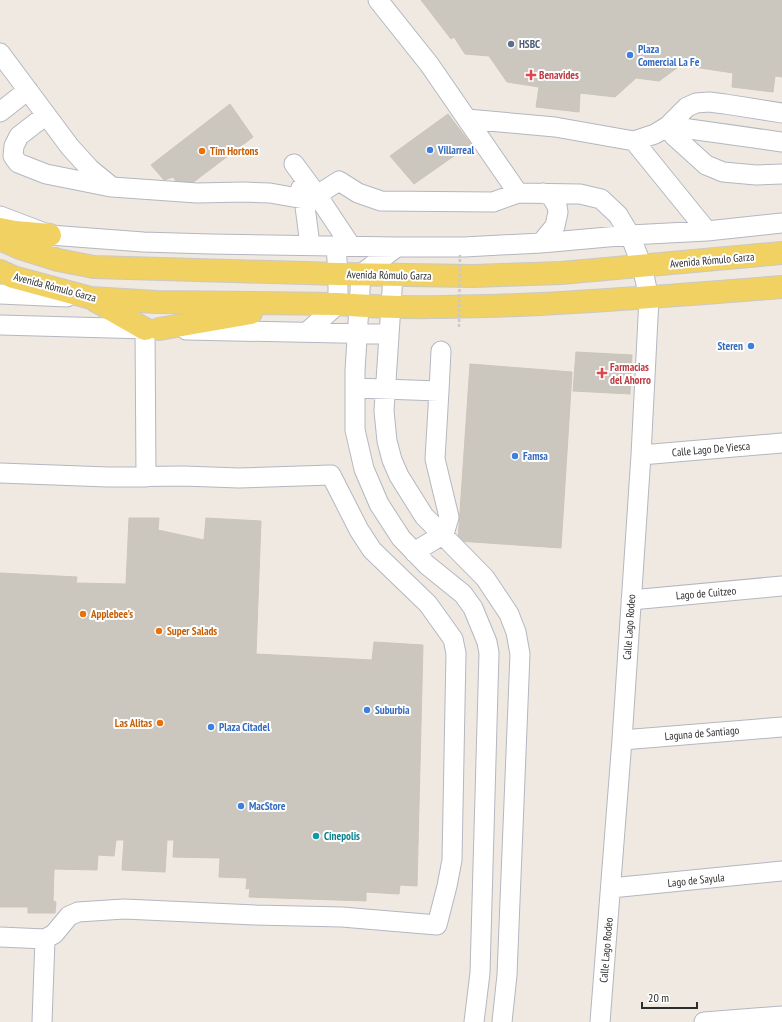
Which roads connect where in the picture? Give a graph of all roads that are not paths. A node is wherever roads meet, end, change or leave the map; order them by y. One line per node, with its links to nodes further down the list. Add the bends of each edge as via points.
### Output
1 (378, 0): 7 (street, via 430,64)
2 (0, 53): 3 (street)
3 (28, 90): 4 (street); 6 (street)
4 (0, 112)
5 (782, 113): 8 (street, via 709,102 696,103 687,107)
6 (46, 115): 12 (street, via 85,164); 12 (street, via 19,136 13,156 18,163 46,174)
7 (467, 118): 9 (street, via 555,127); 13 (street)
8 (668, 126): 9 (street, via 655,134); 10 (street); 11 (street, via 674,136 706,165 723,172)
9 (634, 141): 19 (street)
10 (782, 142)
11 (782, 174)
12 (112, 187): 15 (street)
13 (518, 193): 14 (street, Calle Lago Rodeo); 15 (street, Calle Lago Rodeo, via 493,202 381,201 358,193 339,180)
14 (543, 193): 21 (street, Calle Lago Rodeo, via 580,194 601,200 618,215); 23 (street, via 551,196 558,212 555,226)
15 (311, 197): 24 (street); 25 (street)
16 (0, 216): 20 (street)
17 (782, 223): 19 (street)
18 (0, 229): 20 (main road)
19 (707, 231): 21 (street)
20 (50, 235): 24 (street, via 158,242)
21 (630, 235): 23 (street); 28 (street, Calle Lago Rodeo)
22 (0, 239): 30 (main road, Avenida Rómulo Garza, via 58,260 94,267)
23 (541, 243): 26 (street)
24 (310, 246): 25 (street)
25 (343, 246): 26 (street); 30 (street)
26 (397, 247): 31 (street)
27 (782, 253): 28 (main road, Avenida Rómulo Garza)
28 (642, 266): 32 (main road, Avenida Rómulo Garza, via 545,274); 36 (street, Calle Lago Rodeo)
29 (0, 271): 35 (main road, Avenida Rómulo Garza, via 13,277)
30 (338, 274): 31 (main road, Avenida Rómulo Garza); 38 (street)
31 (361, 274): 32 (main road, Avenida Rómulo Garza); 38 (street)
32 (393, 275): 39 (street)
33 (782, 287): 36 (main road, Avenida Rómulo Garza)
34 (0, 294): 35 (street)
35 (91, 298): 37 (main road, Avenida Rómulo Garza, via 156,302); 41 (main road)
36 (649, 298): 39 (main road, Avenida Rómulo Garza, via 485,306); 50 (street, Calle Lago Rodeo)
37 (299, 304): 38 (main road, Avenida Rómulo Garza); 41 (main road)
38 (348, 305): 39 (main road, Avenida Rómulo Garza); 42 (street); 43 (street)
39 (390, 306): 44 (street)
40 (0, 325): 41 (street)
41 (152, 329): 42 (street); 52 (street)
42 (307, 332): 43 (street)
43 (358, 334): 44 (street); 46 (street)
44 (388, 334): 47 (street)
45 (441, 351): 48 (street)
46 (355, 388): 47 (street); 54 (street, via 355,430 364,469 379,504 401,538)
47 (385, 389): 48 (street); 53 (street, via 384,411 392,460 424,516)
48 (439, 391): 53 (street, via 435,459 448,517)
49 (782, 443): 50 (street, Calle Lago De Viesca)
50 (641, 455): 56 (street, Calle Lago Rodeo)
51 (0, 473): 52 (street)
52 (146, 477): 62 (street, via 332,475 359,530 372,550 428,604 453,639 456,653 452,860 447,886 437,925 342,917 124,909 78,912 69,916 54,934)
53 (444, 534): 54 (street); 66 (street, via 485,578 505,608 516,632 520,654 507,975)
54 (414, 552): 65 (street, via 462,594 473,608 490,653 480,973)
55 (782, 586): 56 (street, Lago de Cuitzeo)
56 (631, 600): 58 (street, Calle Lago Rodeo)
57 (782, 727): 58 (street, Laguna de Santiago)
58 (622, 740): 60 (street, Calle Lago Rodeo)
59 (782, 871): 60 (street, Lago de Sayula)
60 (611, 888): 67 (street, Calle Lago Rodeo)
61 (0, 937): 62 (street)
62 (45, 939): 64 (street)
63 (782, 1016): 68 (street)
64 (42, 1022)
65 (474, 1022)
66 (502, 1022)
67 (600, 1022)
68 (704, 1022)

